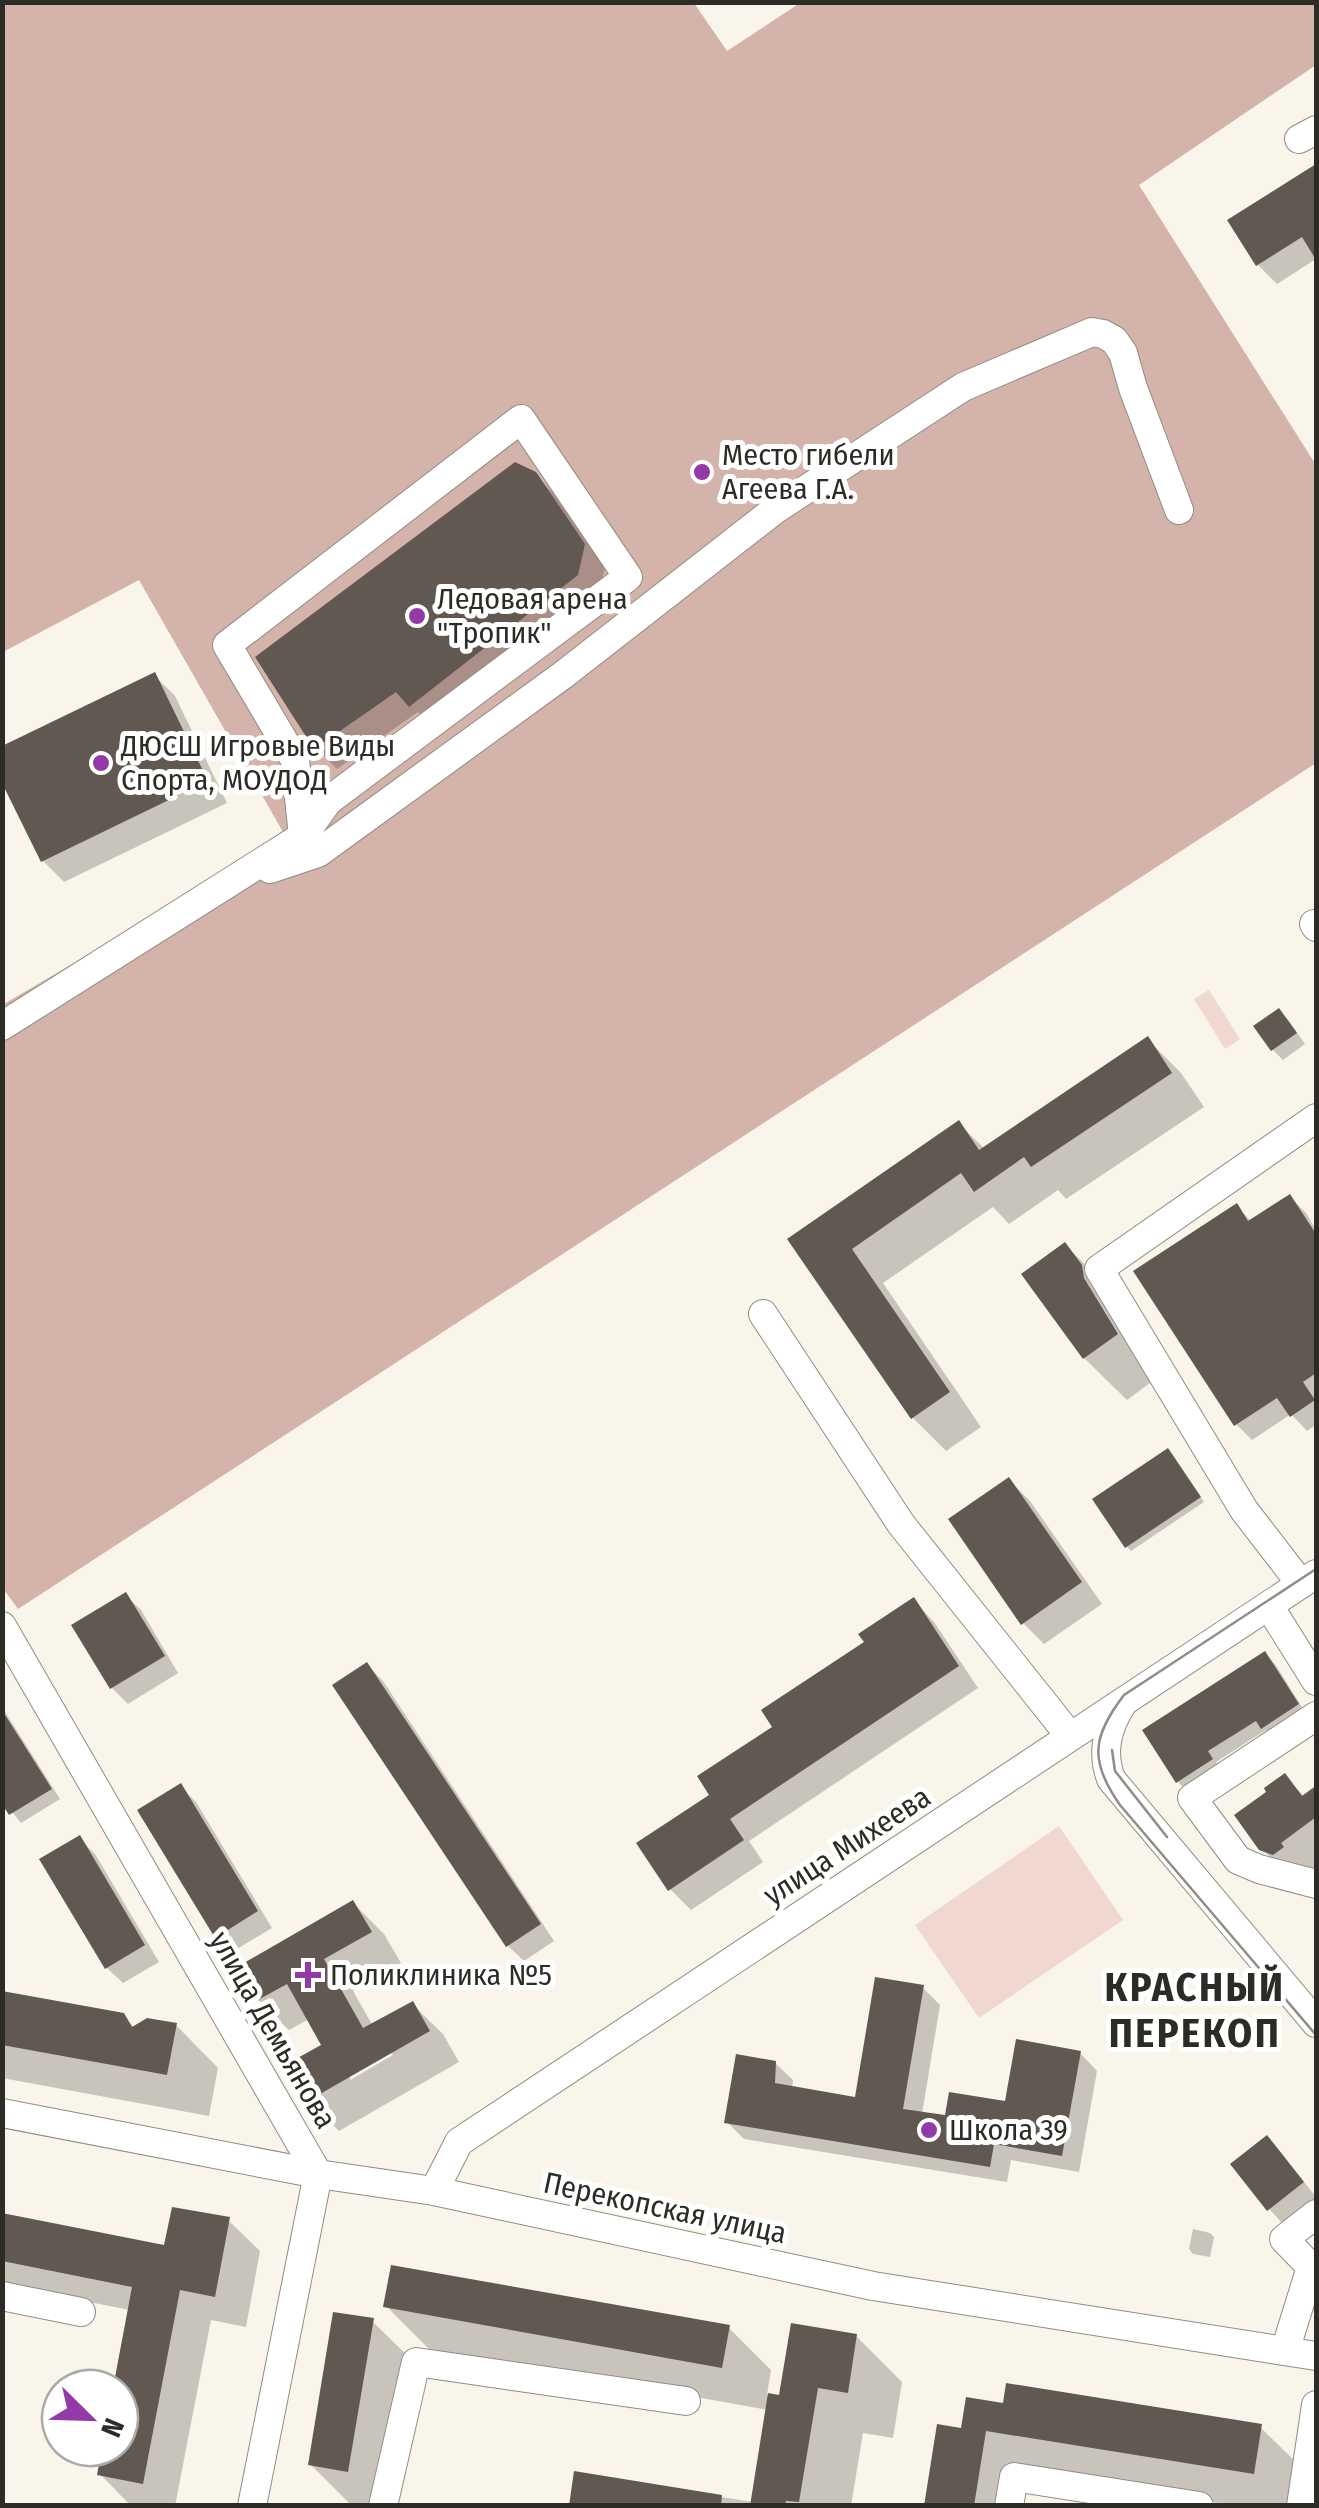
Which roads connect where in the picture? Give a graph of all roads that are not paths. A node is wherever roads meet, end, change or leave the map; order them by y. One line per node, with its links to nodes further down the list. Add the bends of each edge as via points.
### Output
1 (1179, 510): 3 (street, via 1124,353 1114,340 1092,332 963,387 776,509 563,675 318,852)
2 (303, 836): 2 (street, via 328,801 628,577 521,419 228,645 296,760); 3 (street)
3 (225, 885): 4 (street)
4 (2, 1026)
5 (1316, 1118): 7 (street, via 1099,1269 1244,1510)
6 (763, 1314): 13 (street, via 900,1524)
7 (1309, 1579): 8 (street, улица Михеева)
8 (1269, 1606): 10 (street); 11 (street, улица Михеева)
9 (2, 1626): 17 (street, улица Демьянова)
10 (1316, 1681)
11 (1124, 1700): 13 (street, улица Михеева); 15 (street, via 1108,1732 1111,1779)
12 (1316, 1716): 14 (street, via 1192,1798 1238,1860)
13 (1070, 1736): 18 (street, улица Михеева, via 460,2142)
14 (1316, 1884)
15 (1316, 2023)
16 (2, 2112): 17 (street, Перекопская улица)
17 (318, 2174): 18 (street, Перекопская улица); 26 (street, улица Демьянова)
18 (434, 2191): 22 (street, Перекопская улица, via 873,2286)
19 (1316, 2214): 22 (street, via 1284,2239 1311,2268)
20 (2, 2296): 21 (street)
21 (80, 2312)
22 (1285, 2350): 23 (street, Перекопская улица)
23 (1316, 2356)
24 (686, 2401): 27 (street, via 416,2362)
25 (1316, 2405): 30 (street)
26 (252, 2506)
27 (383, 2506)
28 (1009, 2506): 29 (street, via 1014,2477)
29 (1200, 2506)
30 (1301, 2506)

